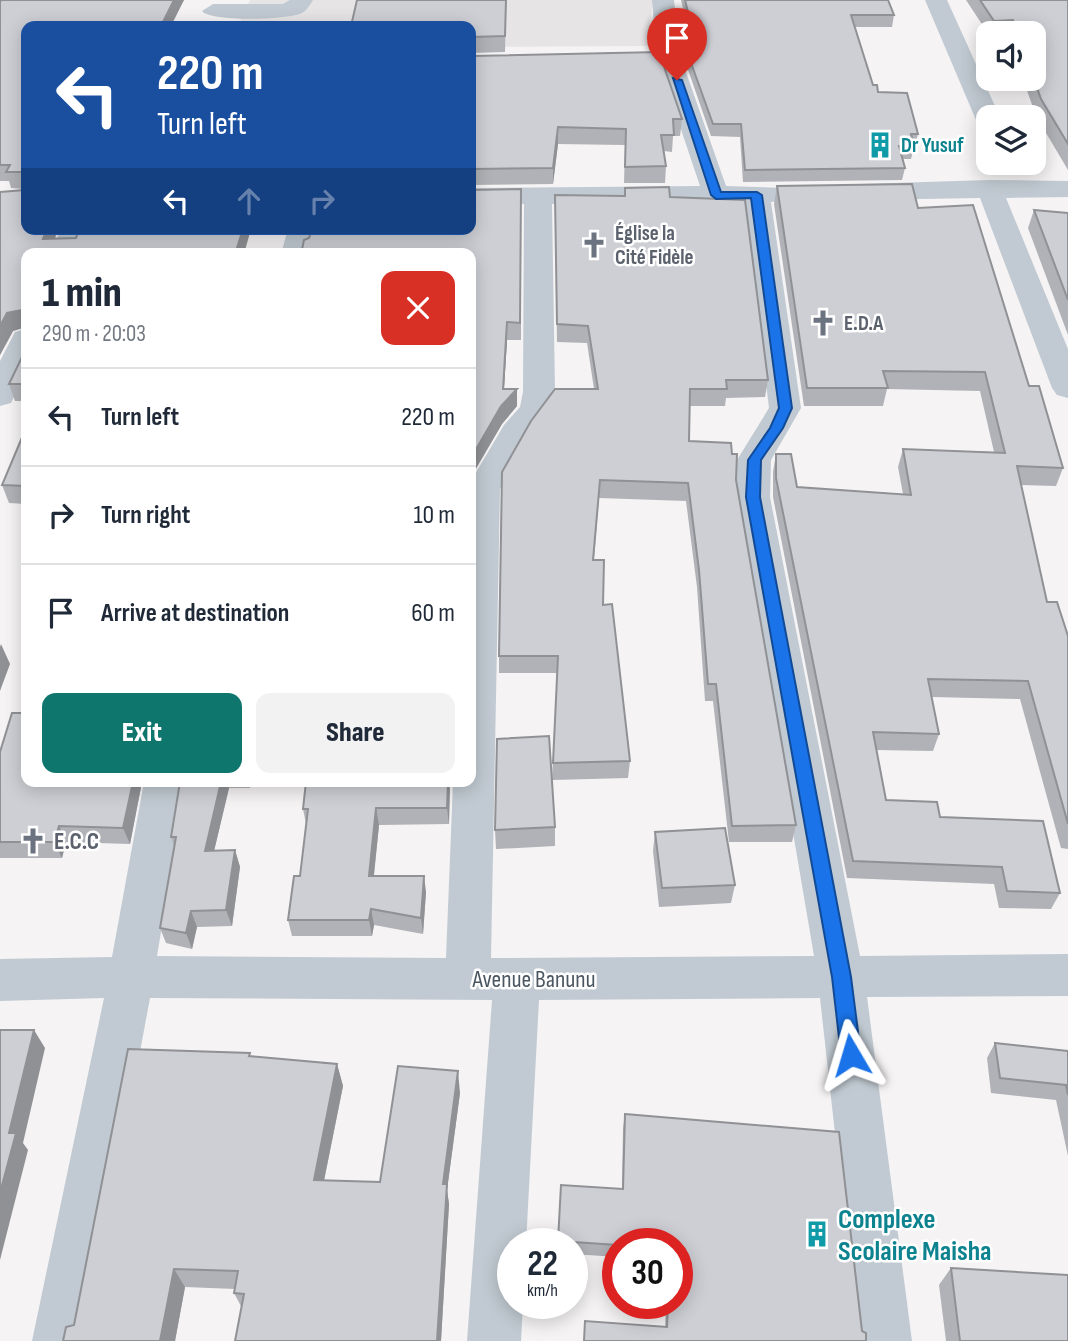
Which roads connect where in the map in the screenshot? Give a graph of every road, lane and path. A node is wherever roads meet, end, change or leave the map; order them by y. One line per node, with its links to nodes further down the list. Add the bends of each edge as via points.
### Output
1 (302, 0): 4 (street, via 285,11)
2 (663, 0): 6 (street)
3 (936, 0): 7 (street)
4 (211, 12)
5 (642, 58): 6 (street)
6 (669, 58): 14 (street)
7 (982, 105)
8 (1013, 175): 10 (street)
9 (989, 188): 10 (street); 13 (street); 19 (street)
10 (1019, 188): 11 (street)
11 (1068, 189)
12 (811, 193): 15 (street)
13 (839, 193)
14 (716, 195): 15 (street); 17 (street)
15 (757, 195): 26 (street, via 785,408 754,460 753,497)
16 (476, 196): 17 (street)
17 (538, 196): 21 (street, via 539,392 536,409 516,432 483,489)
18 (21, 349): 20 (street)
19 (1068, 387)
20 (0, 396)
21 (476, 718)
22 (164, 787): 25 (street)
23 (474, 787): 27 (street)
24 (1068, 975): 26 (street, Avenue Banunu)
25 (131, 977): 27 (street, Avenue Banunu); 29 (street, Avenue Banunu); 30 (street)
26 (841, 977): 28 (street, Avenue Banunu); 32 (street)
27 (468, 979): 28 (street, Avenue Banunu)
28 (517, 979): 31 (street)
29 (0, 980)
30 (59, 1341)
31 (494, 1341)
32 (885, 1341)

